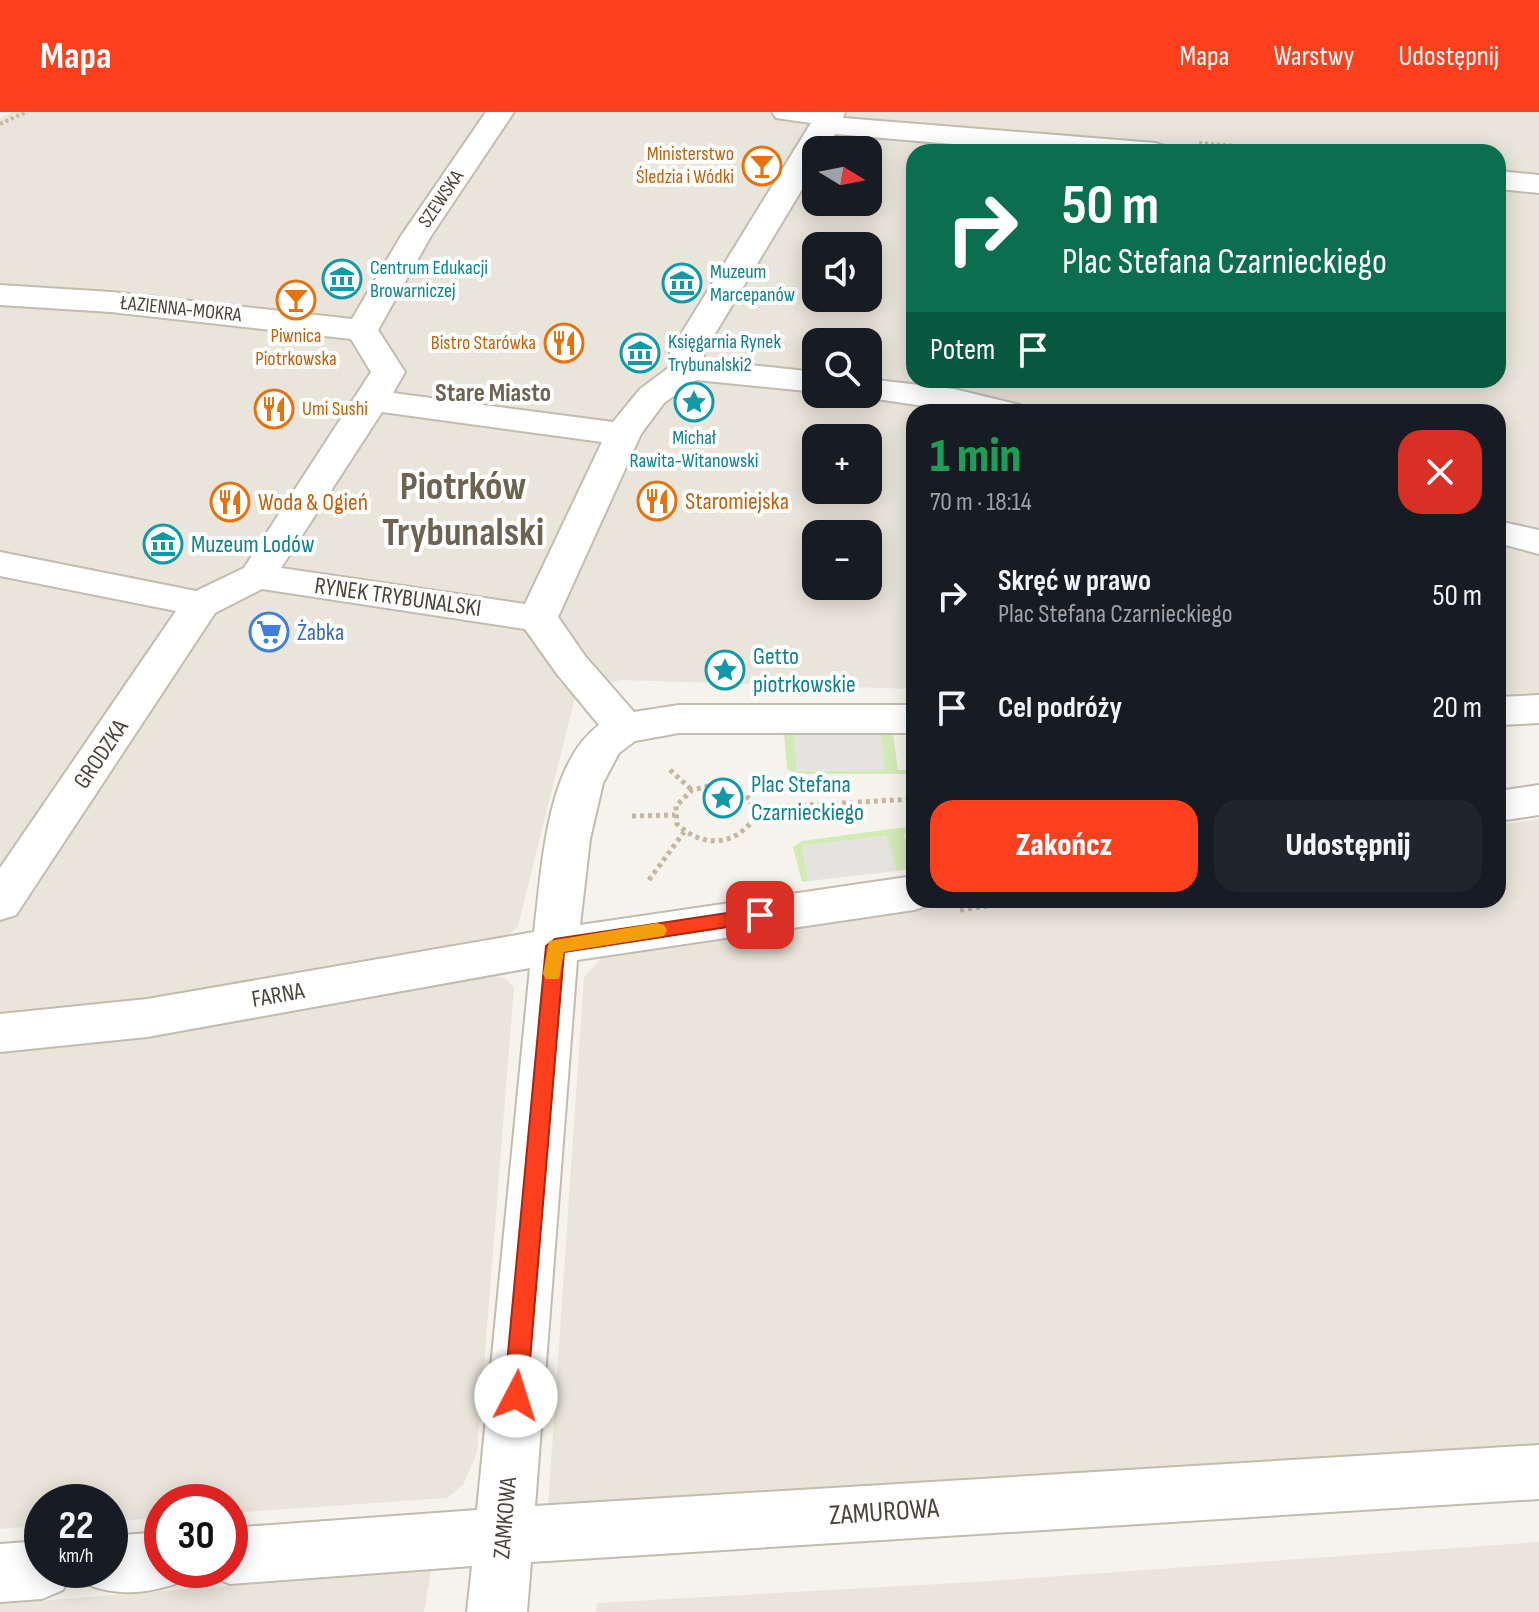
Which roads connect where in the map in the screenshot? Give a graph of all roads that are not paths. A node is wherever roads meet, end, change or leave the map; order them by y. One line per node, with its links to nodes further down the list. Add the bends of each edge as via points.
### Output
1 (500, 112): 8 (street, SZEWSKA, via 416,236)
2 (786, 112): 3 (street)
3 (828, 118): 4 (street); 9 (street, via 687,352)
4 (1078, 144)
5 (1506, 181): 6 (street)
6 (1539, 184)
7 (0, 295): 8 (street, ŁAZIENNA-MOKRA)
8 (362, 330): 12 (street, via 388,372)
9 (691, 369): 10 (street); 14 (street, via 659,387)
10 (802, 381)
11 (882, 391): 13 (street)
12 (372, 400): 14 (street); 18 (street)
13 (975, 404)
14 (623, 434): 20 (street)
15 (1506, 534): 16 (street)
16 (1539, 542)
17 (0, 564): 19 (street)
18 (257, 576): 19 (street); 20 (street, RYNEK TRYBUNALSKI)
19 (201, 604): 28 (street, GRODZKA)
20 (538, 618): 24 (street)
21 (1539, 709): 22 (street)
22 (1506, 711)
23 (906, 719): 24 (street, via 679,719)
24 (625, 728): 29 (street, via 602,745 572,817)
25 (1539, 800): 26 (street)
26 (1506, 805)
27 (906, 894): 29 (street)
28 (0, 903)
29 (555, 946): 30 (street, FARNA, via 147,1018); 32 (street, ZAMKOWA)
30 (0, 1033)
31 (1539, 1472): 32 (street, ZAMUROWA)
32 (503, 1536): 33 (street, ZAMUROWA); 36 (street, ZAMKOWA)
33 (248, 1555)
34 (24, 1571): 35 (street)
35 (0, 1573)
36 (497, 1612)

